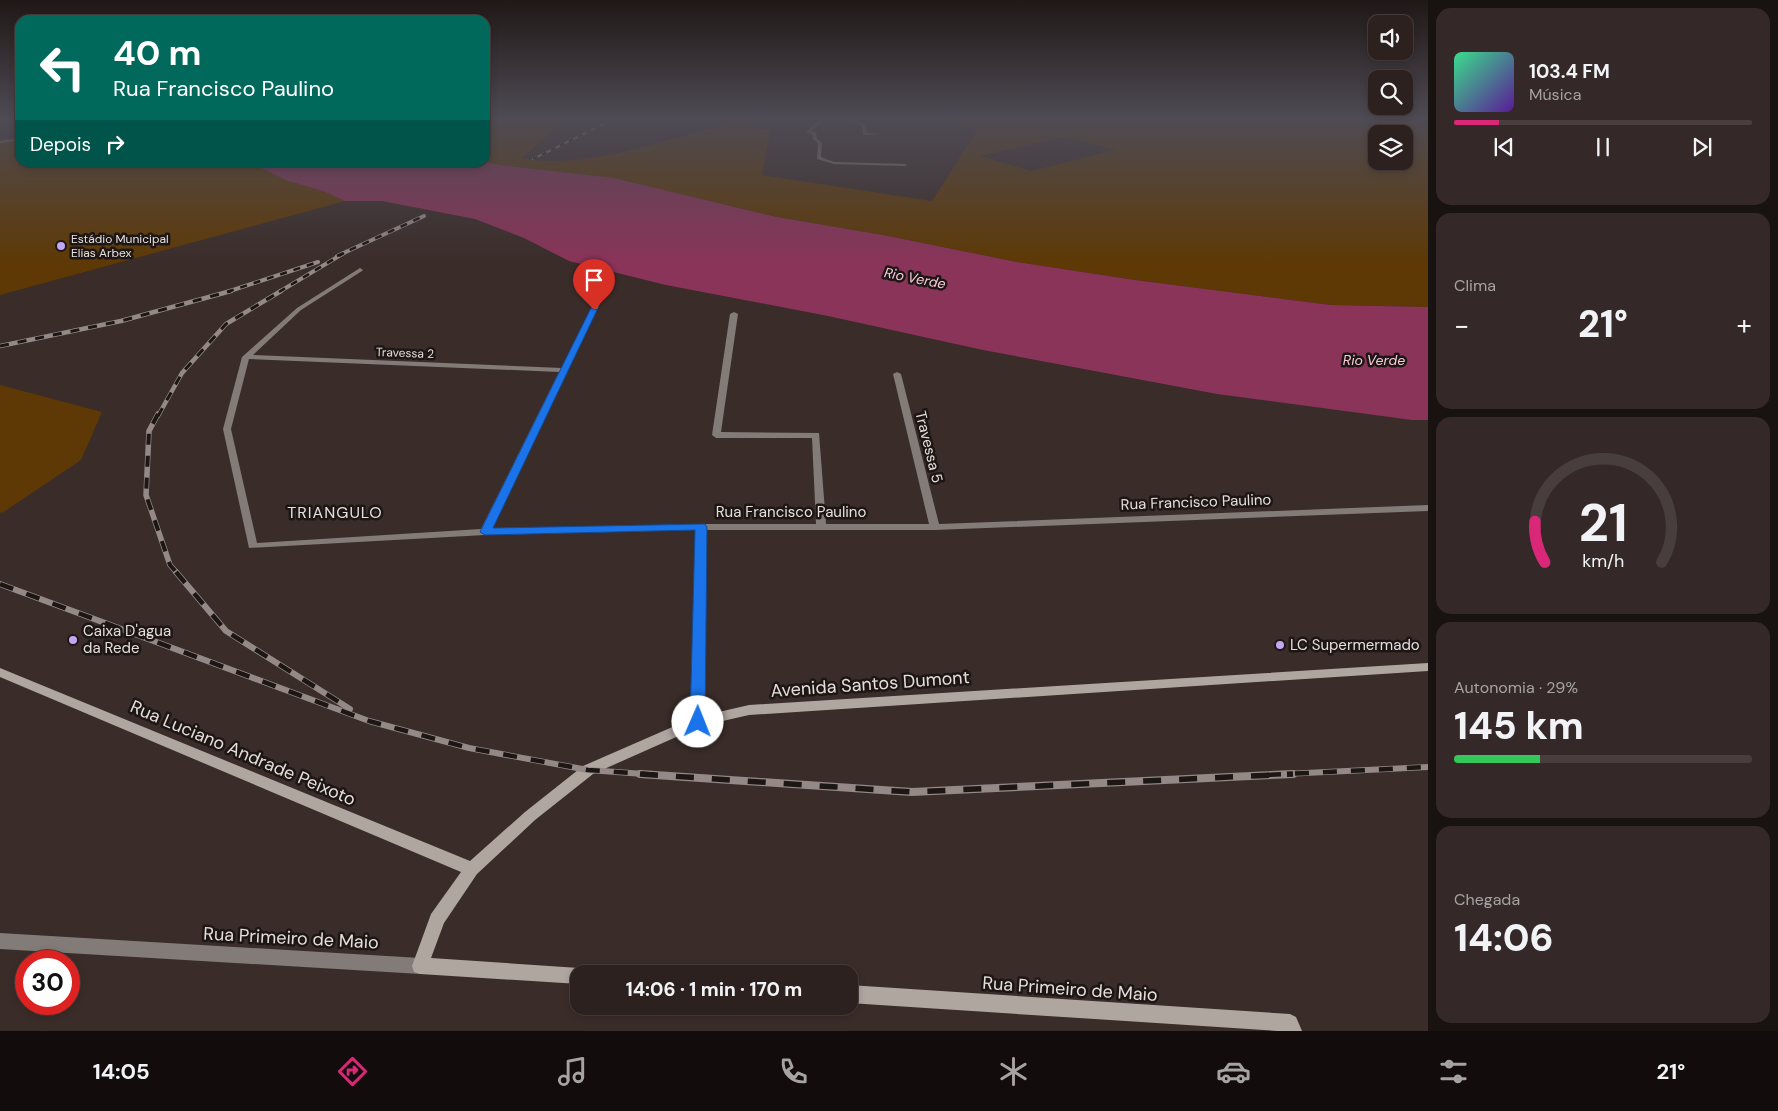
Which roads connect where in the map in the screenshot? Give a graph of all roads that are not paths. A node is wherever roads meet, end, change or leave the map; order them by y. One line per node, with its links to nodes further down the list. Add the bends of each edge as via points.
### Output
1 (360, 270): 4 (street, via 299,309)
2 (601, 294): 5 (street)
3 (734, 314): 9 (street, via 716,435 816,435)
4 (246, 357): 5 (street, Travessa 2); 11 (street, Rua Francisco Paulino, via 227,429 253,546)
5 (564, 370): 11 (street)
6 (897, 374): 10 (street, Travessa 5)
7 (1428, 508): 10 (street, Rua Francisco Paulino)
8 (701, 527): 9 (street, Rua Francisco Paulino); 11 (street, Rua Francisco Paulino); 14 (street)
9 (821, 527): 10 (street, Rua Francisco Paulino)
10 (935, 527)
11 (485, 532)
12 (1428, 667): 14 (street, Avenida Santos Dumont, via 749,710)
13 (0, 672): 15 (street, Rua Luciano Andrade Peixoto)
14 (698, 722): 15 (street, Avenida Santos Dumont, via 588,770 530,816)
15 (472, 869): 17 (street, Avenida Santos Dumont, via 437,919)
16 (0, 941): 17 (street, Rua Primeiro de Maio)
17 (420, 966): 18 (street, Rua Primeiro de Maio)
18 (570, 975)
19 (858, 995): 20 (street, Rua Primeiro de Maio)
20 (1291, 1027)

